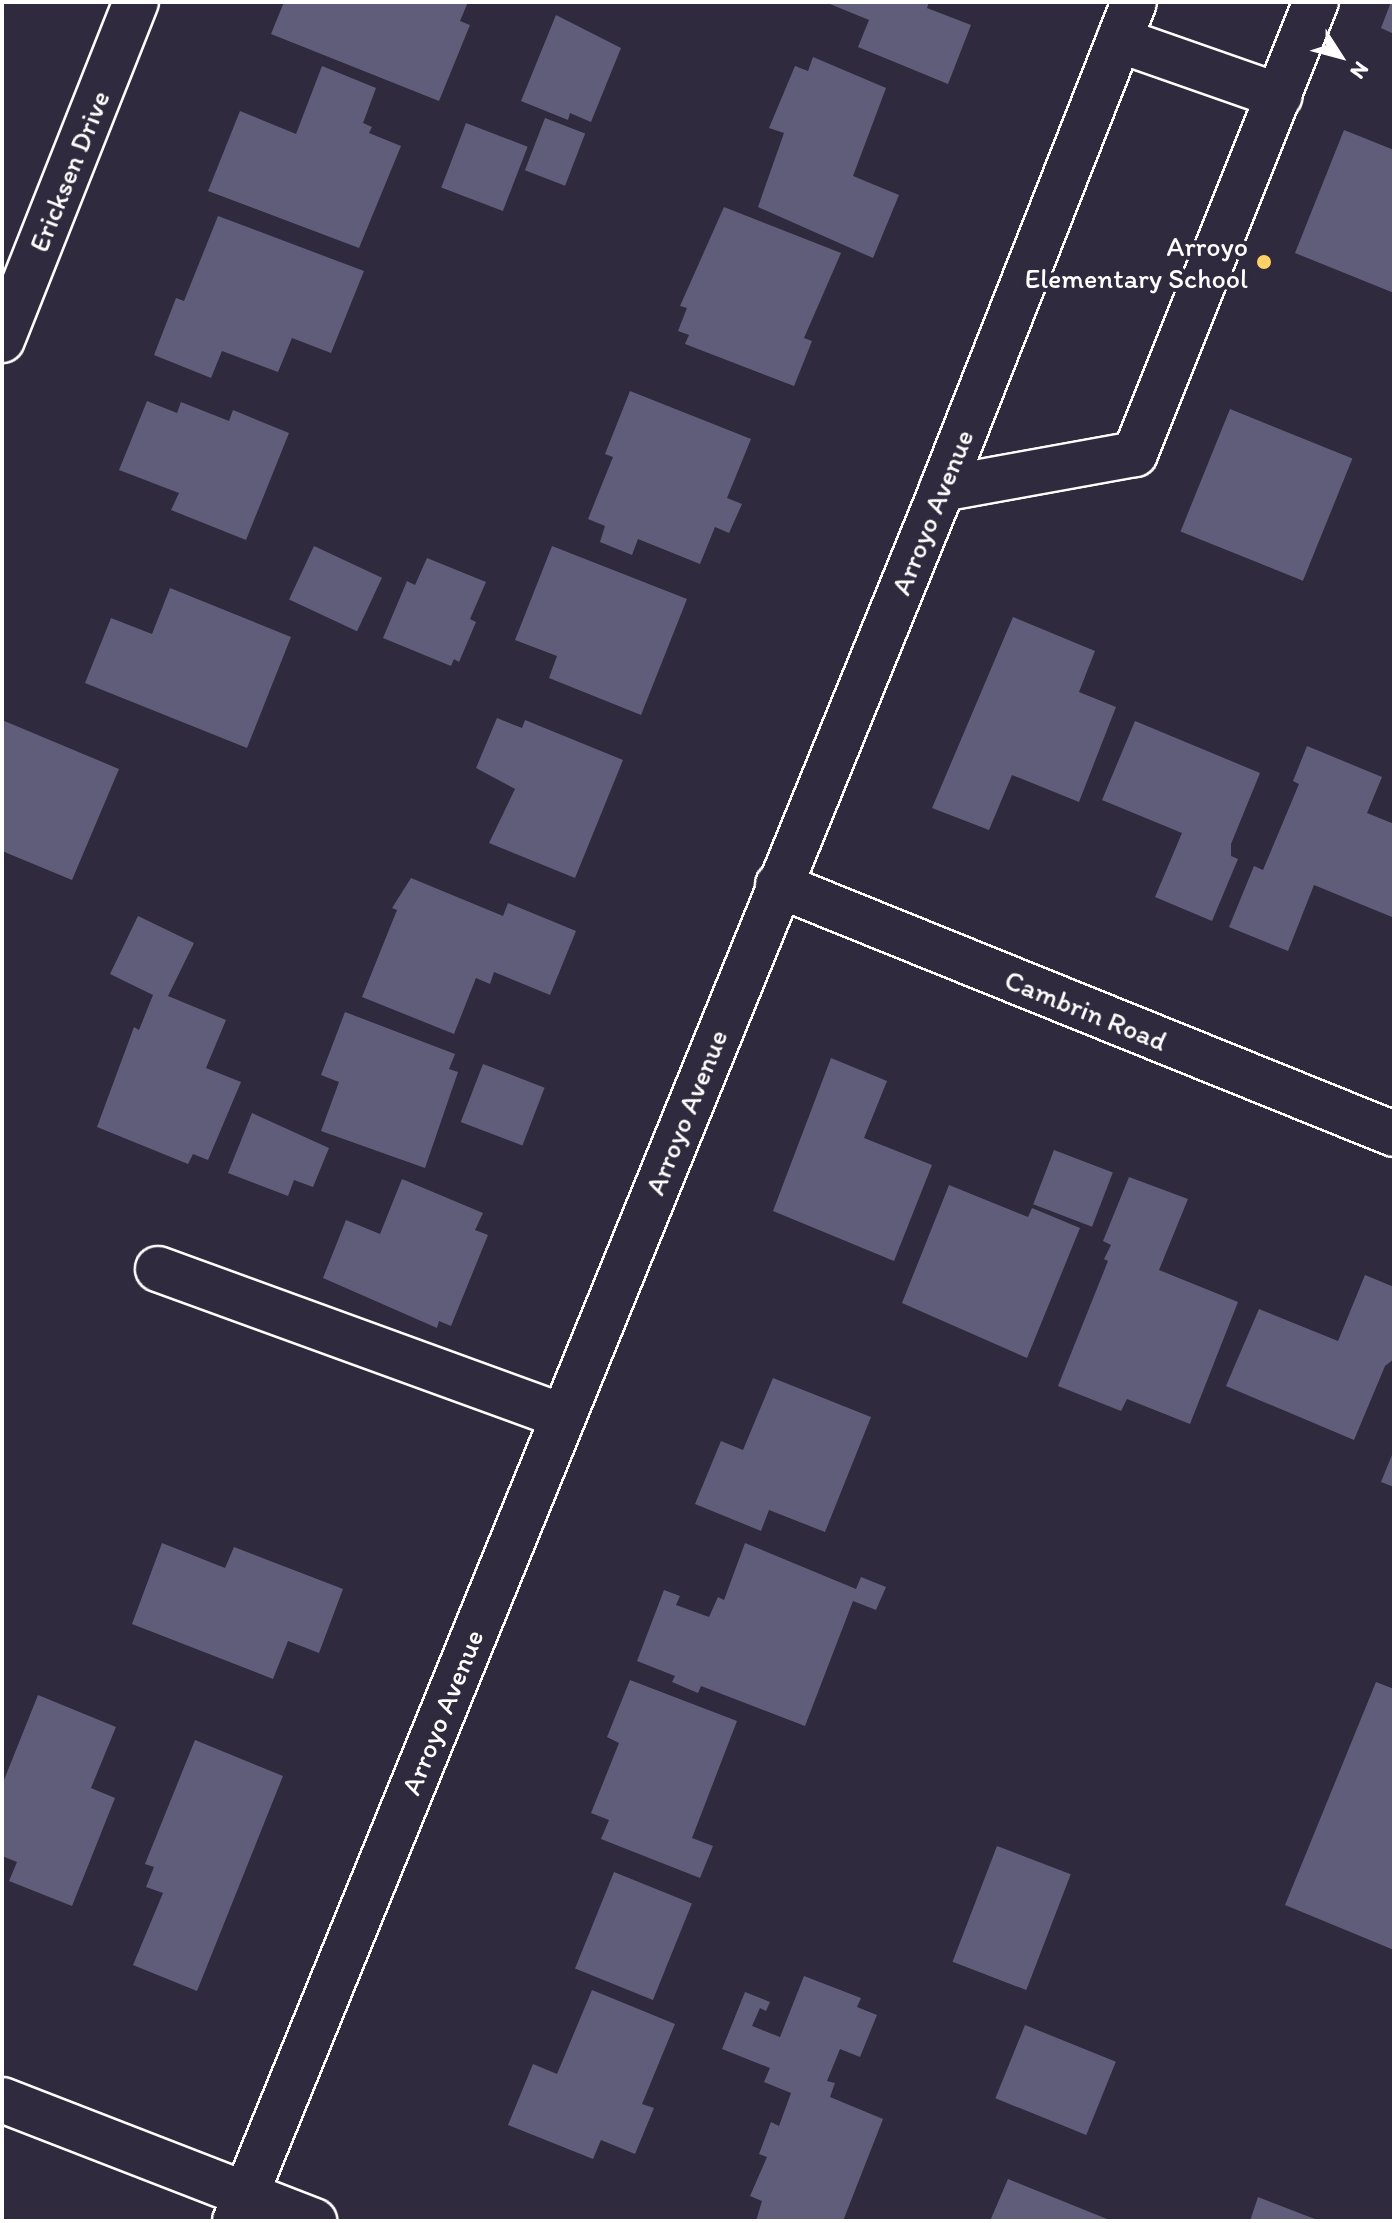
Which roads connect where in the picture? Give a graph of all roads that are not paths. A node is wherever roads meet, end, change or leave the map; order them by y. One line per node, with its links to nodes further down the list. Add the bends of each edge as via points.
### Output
1 (136, 2): 5 (street, Ericksen Drive)
2 (1316, 2): 4 (street)
3 (1127, 21): 4 (street); 6 (street, Arroyo Avenue)
4 (1279, 96): 6 (street, via 1135,454)
5 (2, 340)
6 (942, 489): 7 (street, Arroyo Avenue)
7 (778, 885): 8 (street, Cambrin Road); 10 (street, Arroyo Avenue)
8 (1394, 1134)
9 (158, 1269): 10 (street)
10 (562, 1416): 12 (street, Arroyo Avenue)
11 (2, 2100): 12 (street)
12 (240, 2207): 13 (street)
13 (314, 2221)

